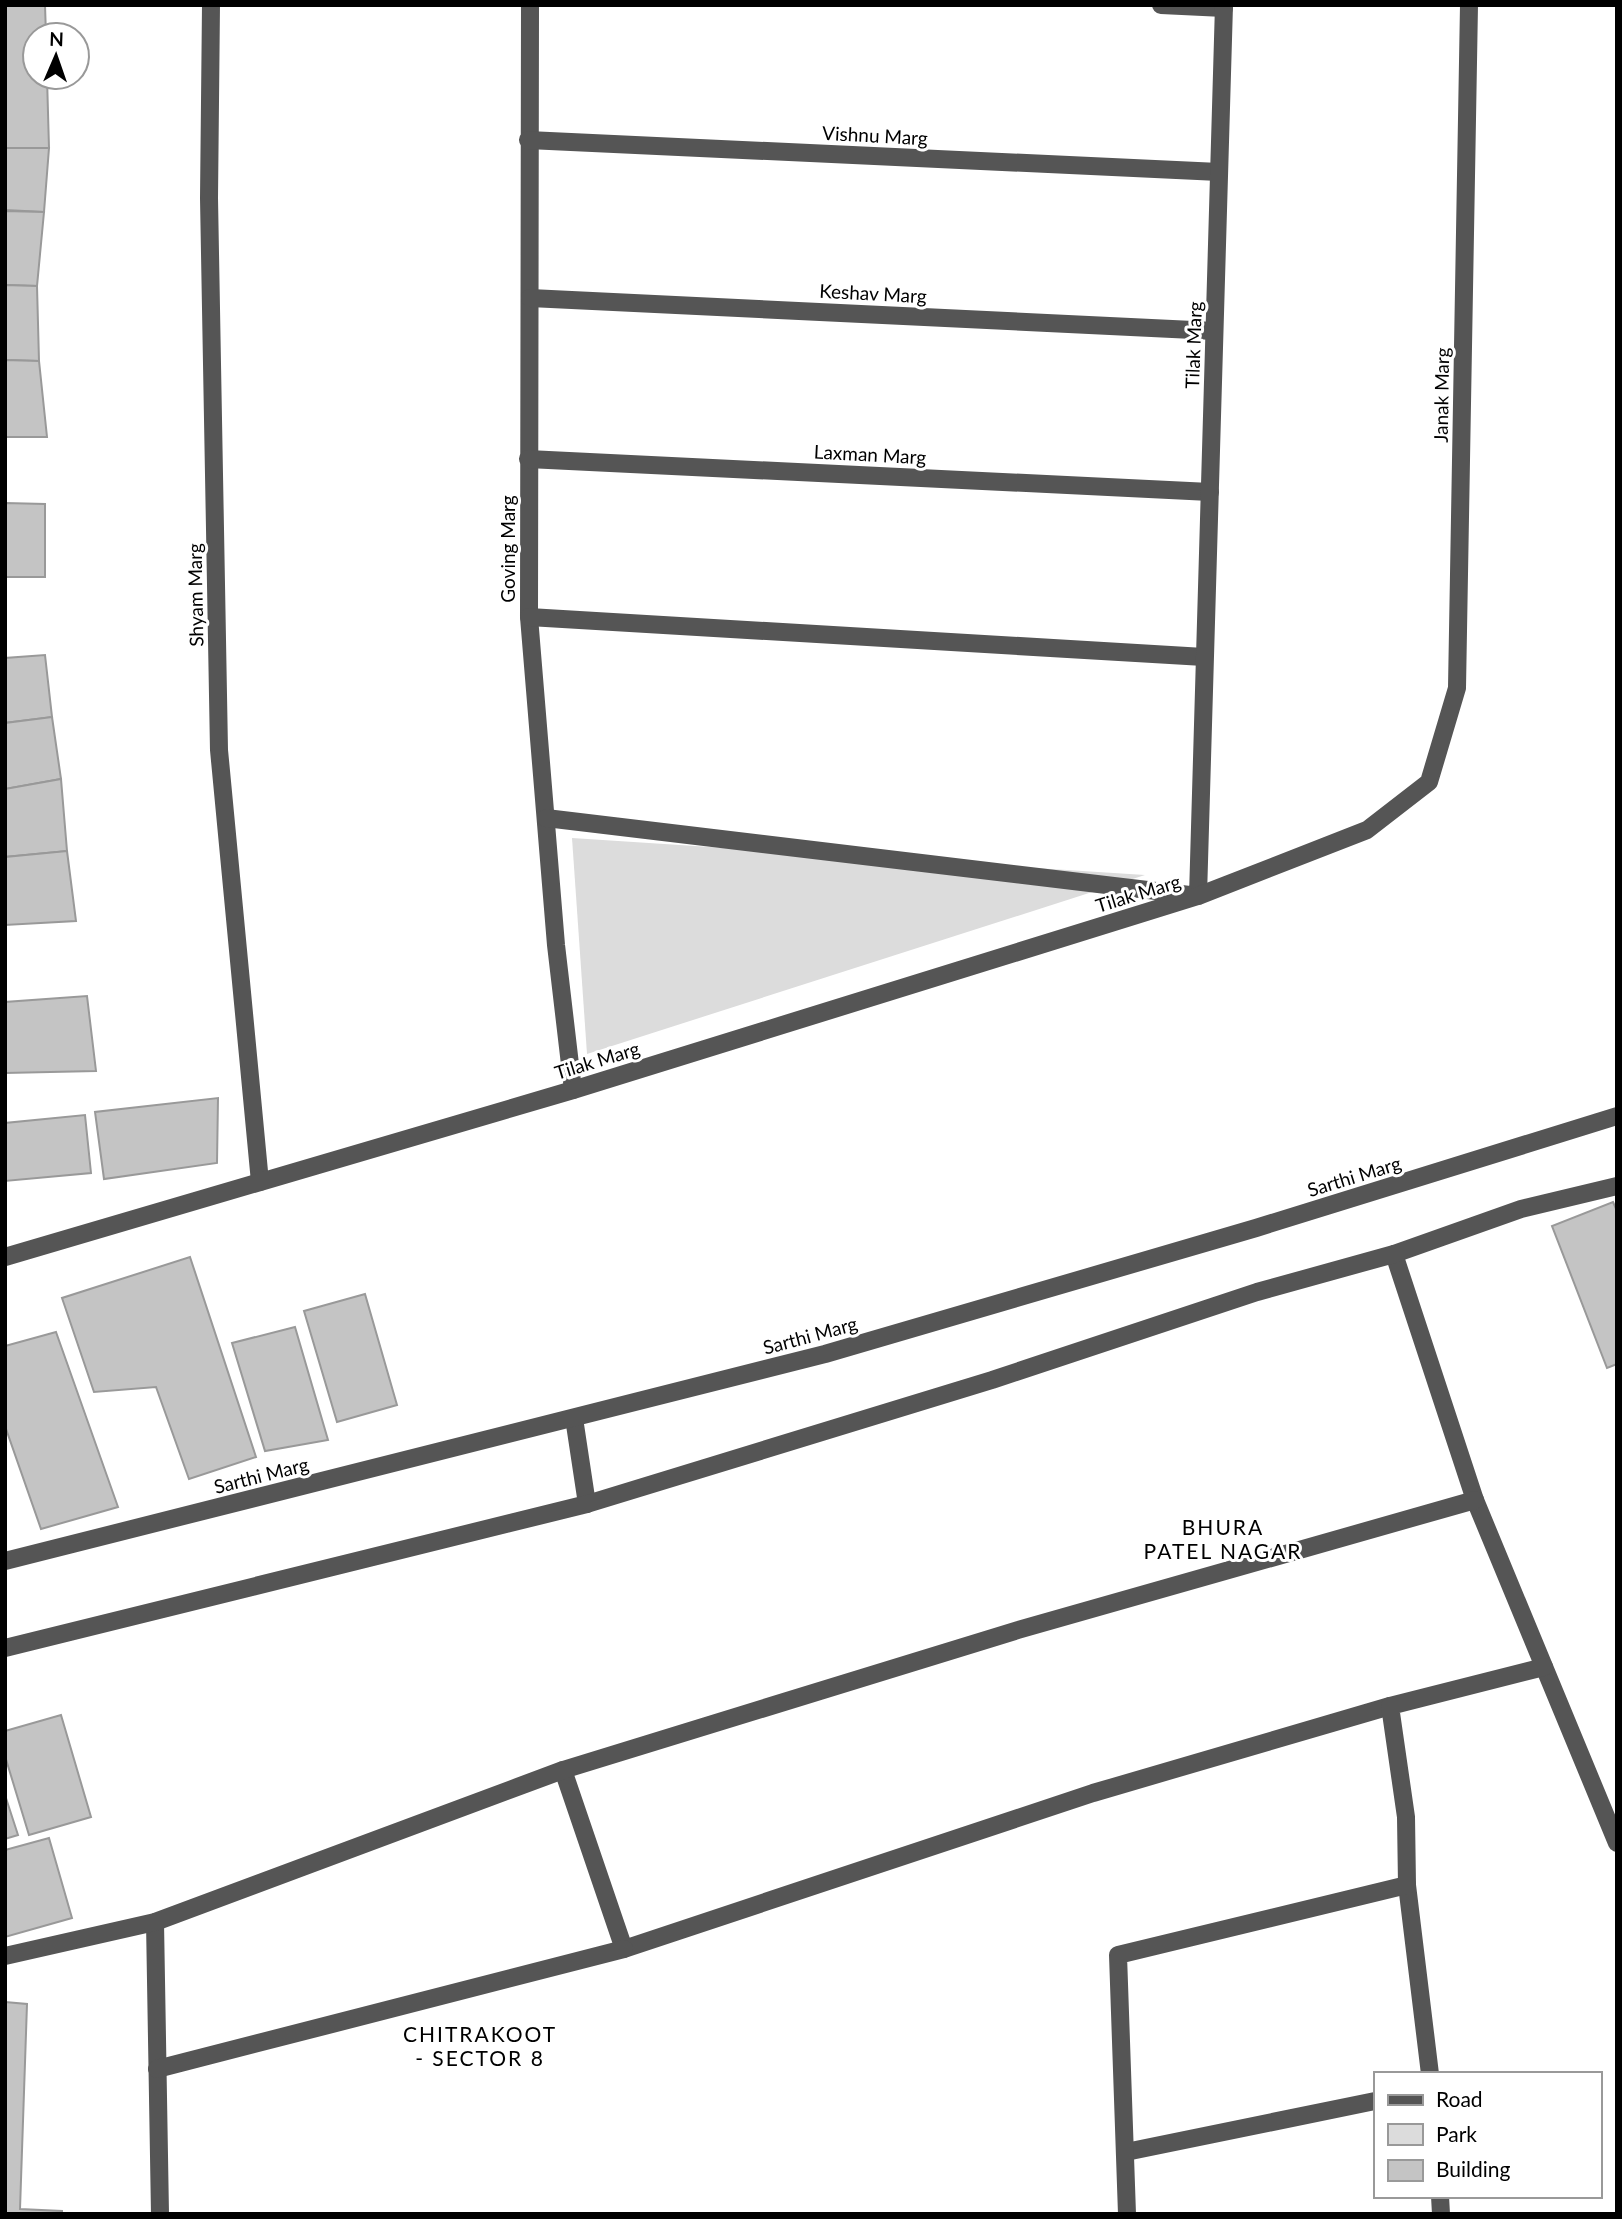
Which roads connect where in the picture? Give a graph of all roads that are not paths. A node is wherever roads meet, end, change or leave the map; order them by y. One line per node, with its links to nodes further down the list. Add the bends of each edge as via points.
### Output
1 (211, 5): 19 (street, Shyam Marg, via 209,198 219,750)
2 (530, 5): 6 (street, Goving Marg)
3 (1161, 5): 5 (street)
4 (1469, 5): 14 (street, Janak Marg, via 1457,688)
5 (1224, 7): 7 (street, Tilak Marg)
6 (528, 140): 7 (street, Vishnu Marg); 8 (street, Goving Marg)
7 (1219, 172): 9 (street, Tilak Marg)
8 (530, 298): 9 (street, Keshav Marg); 10 (street, Goving Marg)
9 (1214, 331): 11 (street, Tilak Marg)
10 (528, 459): 11 (street, Laxman Marg); 12 (street, Goving Marg)
11 (1210, 492): 13 (street, Tilak Marg)
12 (529, 617): 13 (street); 15 (street, Goving Marg)
13 (1203, 657): 16 (street, Tilak Marg)
14 (1429, 782): 16 (street, Tilak Marg, via 1367,830)
15 (546, 818): 16 (street); 17 (street, Goving Marg)
16 (1198, 896): 17 (street, Tilak Marg)
17 (573, 1090): 19 (street, Tilak Marg)
18 (1617, 1116): 23 (street, Sarthi Marg, via 838,1350)
19 (260, 1182): 22 (street, Tilak Marg)
20 (1617, 1186): 21 (street, via 1521,1209)
21 (1394, 1254): 24 (street); 25 (street, via 1257,1292 992,1380)
22 (5, 1257)
23 (574, 1418): 25 (street); 26 (street, Sarthi Marg)
24 (1475, 1500): 28 (street); 30 (street, via 1018,1630)
25 (587, 1504): 27 (street)
26 (5, 1561)
27 (5, 1648)
28 (1544, 1667): 29 (street); 31 (street)
29 (1390, 1706): 32 (street, via 1406,1817); 34 (street, via 1093,1793)
30 (563, 1770): 33 (street); 34 (street)
31 (1617, 1843)
32 (1407, 1885): 37 (street); 39 (street, via 1118,1955)
33 (155, 1922): 35 (street); 36 (street)
34 (624, 1949): 36 (street)
35 (5, 1956)
36 (157, 2069): 40 (street)
37 (1430, 2072)
38 (1374, 2101): 39 (street)
39 (1126, 2152): 41 (street)
40 (160, 2214)
41 (1127, 2214)

